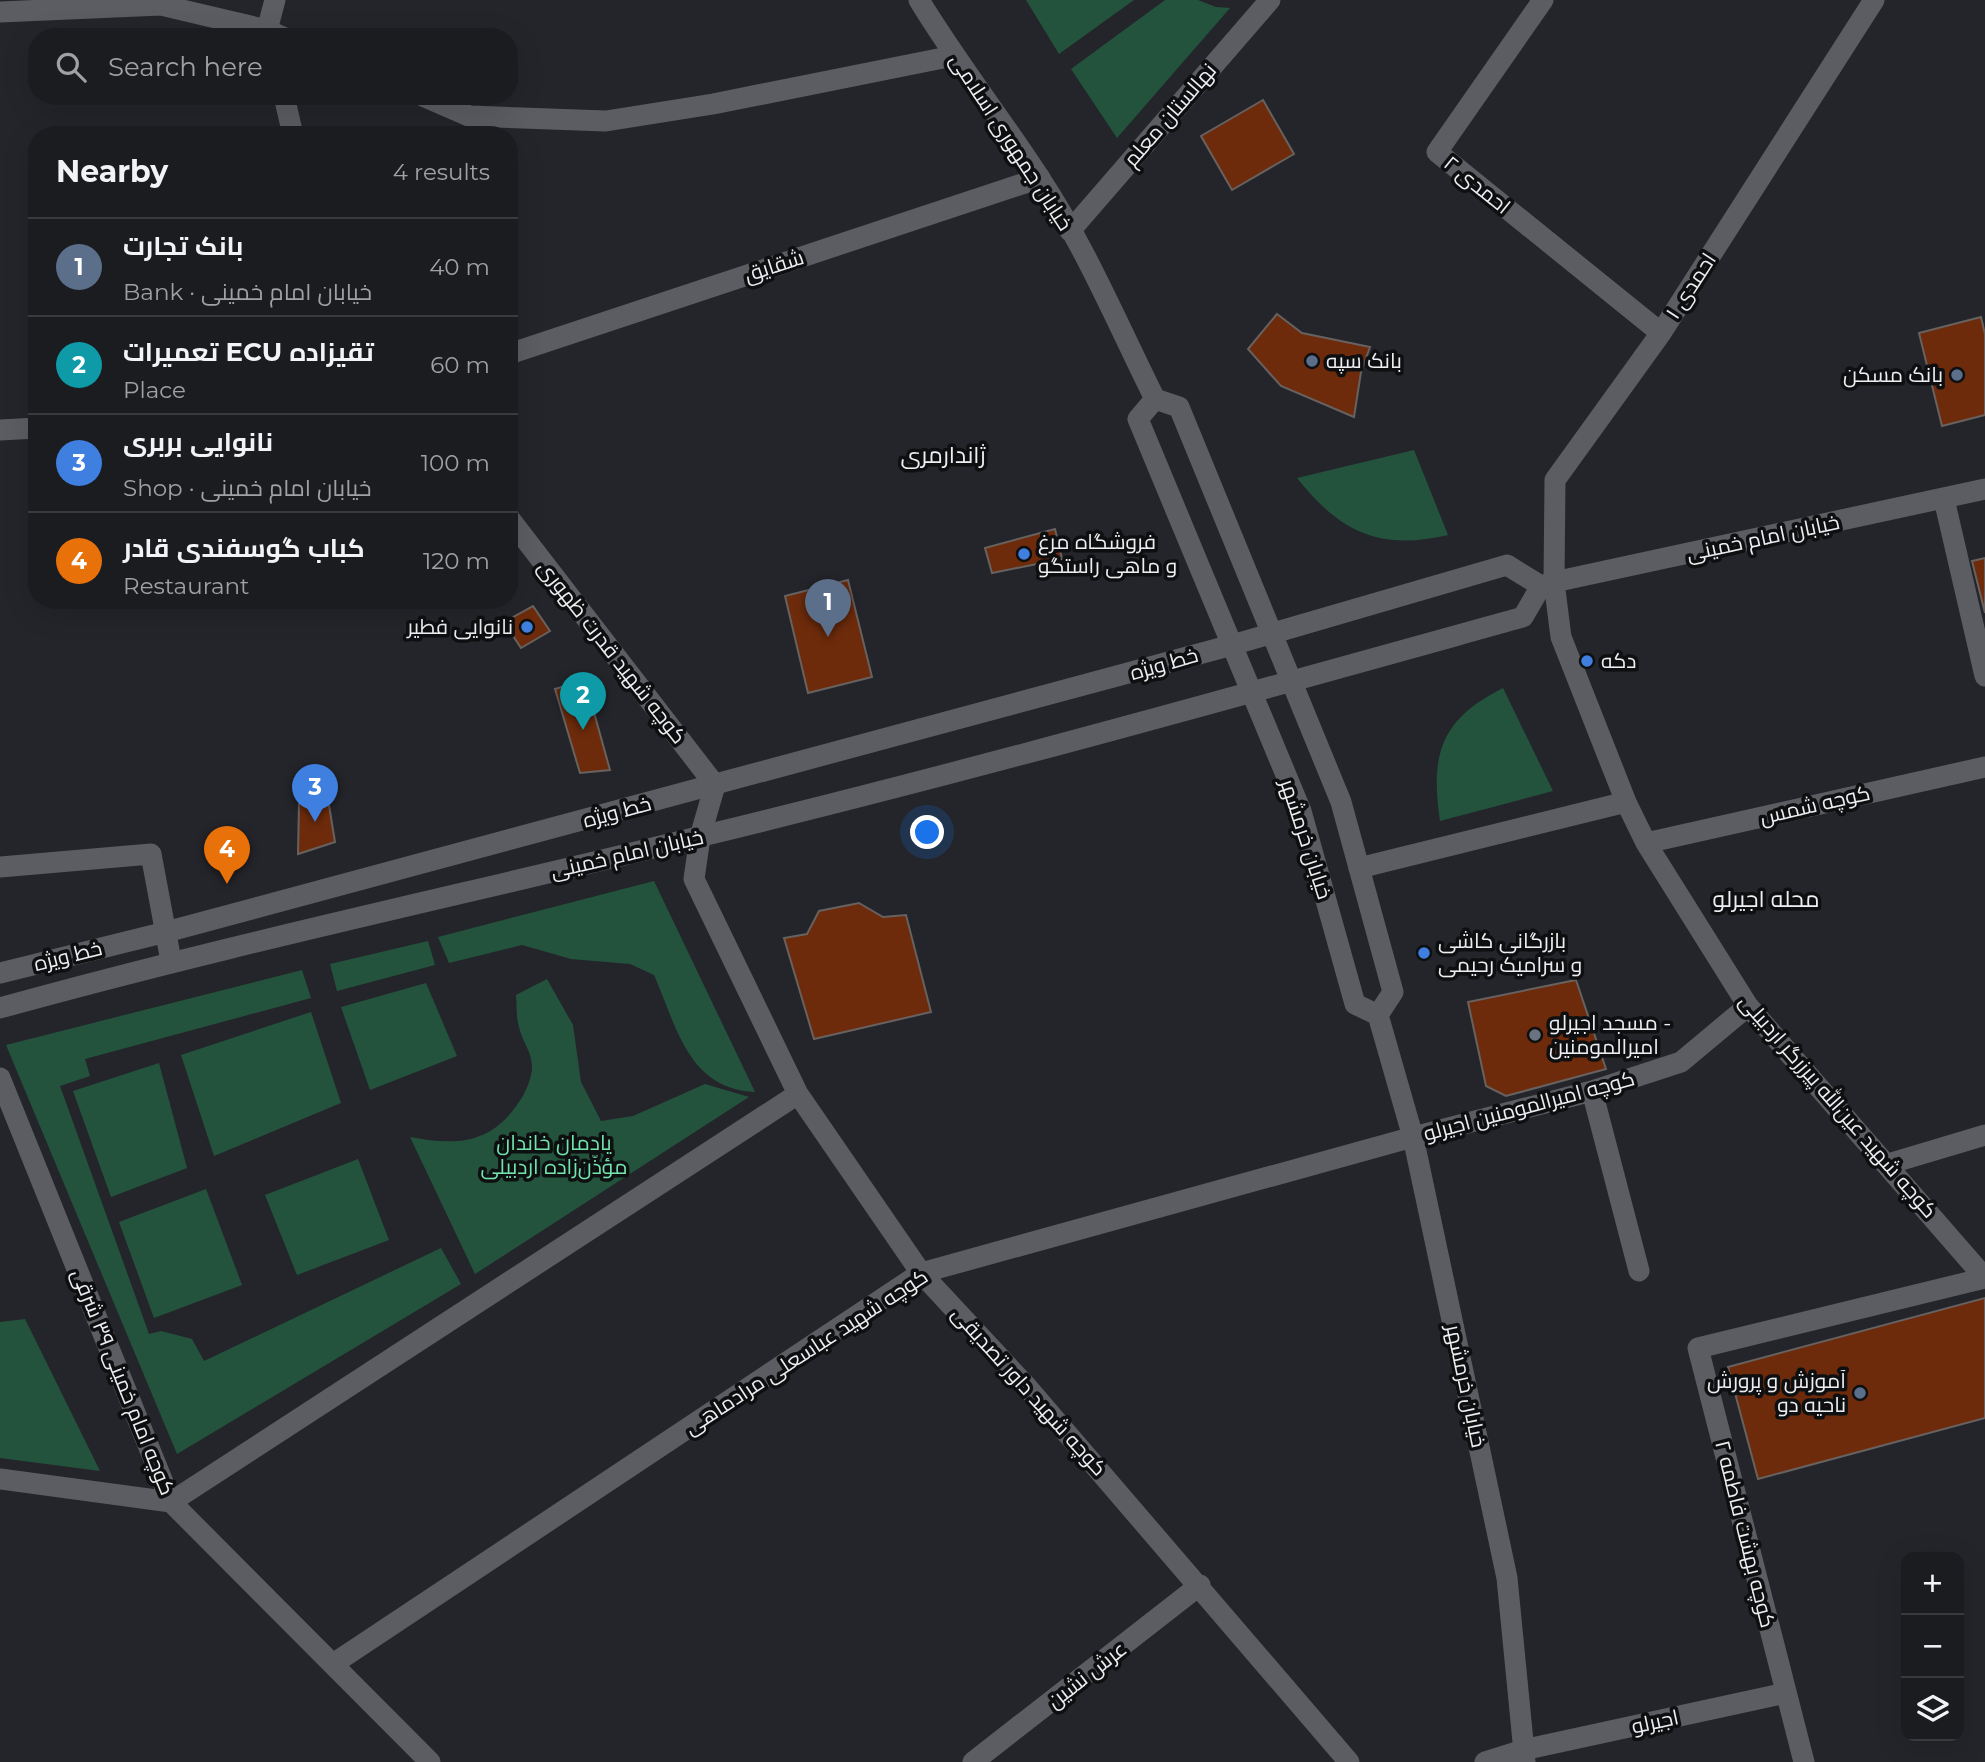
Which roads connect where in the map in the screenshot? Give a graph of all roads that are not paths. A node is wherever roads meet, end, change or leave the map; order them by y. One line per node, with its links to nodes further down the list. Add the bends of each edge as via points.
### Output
1 (275, 0): 8 (street)
2 (919, 0): 9 (street, خیابان جمهوری اسلامی)
3 (1270, 0): 14 (street, نهالستان معلم)
4 (1543, 0): 15 (street, احمدی ۲, via 1437,152)
5 (1874, 0): 15 (street, احمدی ۱)
6 (0, 12): 7 (street, via 161,5)
7 (250, 28)
8 (273, 28)
9 (953, 56): 11 (street, via 606,121 469,116); 13 (street, خیابان جمهوری اسلامی)
10 (286, 105): 12 (street)
11 (444, 105)
12 (291, 126)
13 (1040, 178): 14 (street, خیابان جمهوری اسلامی); 16 (street, شقایق)
14 (1070, 230): 17 (street, خیابان جمهوری اسلامی)
15 (1661, 333): 23 (street, احمدی ۱, via 1555,480)
16 (518, 352)
17 (1155, 399): 24 (street, via 1179,407); 25 (street, via 1138,419)
18 (28, 428): 19 (street)
19 (0, 430)
20 (1985, 489): 21 (street, خیابان امام خمینی)
21 (1944, 499): 23 (street, خیابان امام خمینی); 26 (street)
22 (518, 530): 30 (street, کوچه شهید قدرت ظهوری)
23 (1548, 584): 24 (street, via 1507,565); 27 (street, via 1523,617); 31 (street, کوچه شهید عین‌الله پیرزرگر اردبیلی, via 1561,637)
24 (1272, 633): 25 (street, خط ویژه); 27 (street, خیابان خرمشهر)
25 (1232, 645): 28 (street); 30 (street, خط ویژه)
26 (1985, 676)
27 (1291, 681): 28 (street, خیابان امام خمینی); 35 (street, خیابان خرمشهر, via 1341,802)
28 (1251, 692): 32 (street, خیابان امام خمینی); 41 (street, خیابان خرمشهر, via 1301,811 1354,1004)
29 (1985, 766): 33 (street, کوچه شمس)
30 (715, 785): 32 (street, کوچه شهید داور تصدیقی); 36 (street, خط ویژه)
31 (1626, 802): 33 (street, کوچه شهید عین‌الله پیرزرگر اردبیلی); 35 (street)
32 (700, 837): 37 (street, خیابان امام خمینی); 44 (street, کوچه شهید داور تصدیقی, via 694,879)
33 (1646, 843): 39 (street, کوچه شهید عین‌الله پیرزرگر اردبیلی)
34 (0, 867): 36 (street, via 151,854)
35 (1359, 869): 41 (street, خیابان خرمشهر, via 1393,992)
36 (166, 932): 37 (street); 38 (street, خط ویژه)
37 (171, 961): 40 (street, خیابان امام خمینی)
38 (0, 973)
39 (1748, 1006): 43 (street, کوچه امیرالمومنین اجیرلو, via 1681,1062); 47 (street, کوچه شهید عین‌الله پیرزرگر اردبیلی)
40 (0, 1008)
41 (1378, 1015): 46 (street, خیابان خرمشهر)
42 (0, 1078): 52 (street, کوچه امام خمینی ۳۹ شرقی)
43 (1591, 1091): 46 (street, کوچه امیرالمومنین اجیرلو); 48 (street)
44 (798, 1094): 49 (street, کوچه شهید داور تصدیقی); 52 (street)
45 (1985, 1135): 47 (street)
46 (1413, 1137): 49 (street, کوچه شهید عباسعلی مرادماهی); 56 (street, خیابان خرمشهر, via 1507,1578)
47 (1888, 1164): 50 (street, کوچه شهید عین‌الله پیرزرگر اردبیلی)
48 (1639, 1271)
49 (921, 1273): 53 (street, کوچه شهید داور تصدیقی); 54 (street, کوچه شهید عباسعلی مرادماهی)
50 (1985, 1278): 55 (street, کوچه بهشت فاطمه ۲, via 1698,1348)
51 (0, 1479): 52 (street)
52 (171, 1502): 54 (street, کوچه امام خمینی ۳۹ شرقی)
53 (1200, 1585): 58 (street, عرش نشین); 59 (street, کوچه شهید داور تصدیقی)
54 (333, 1664): 57 (street, کوچه امام خمینی ۳۹ شرقی)
55 (1786, 1693): 56 (street, اجیرلو); 61 (street, کوچه بهشت فاطمه ۲)
56 (1524, 1756): 60 (street)
57 (419, 1758)
58 (973, 1762)
59 (1349, 1762)
60 (1485, 1762)
61 (1804, 1762)

